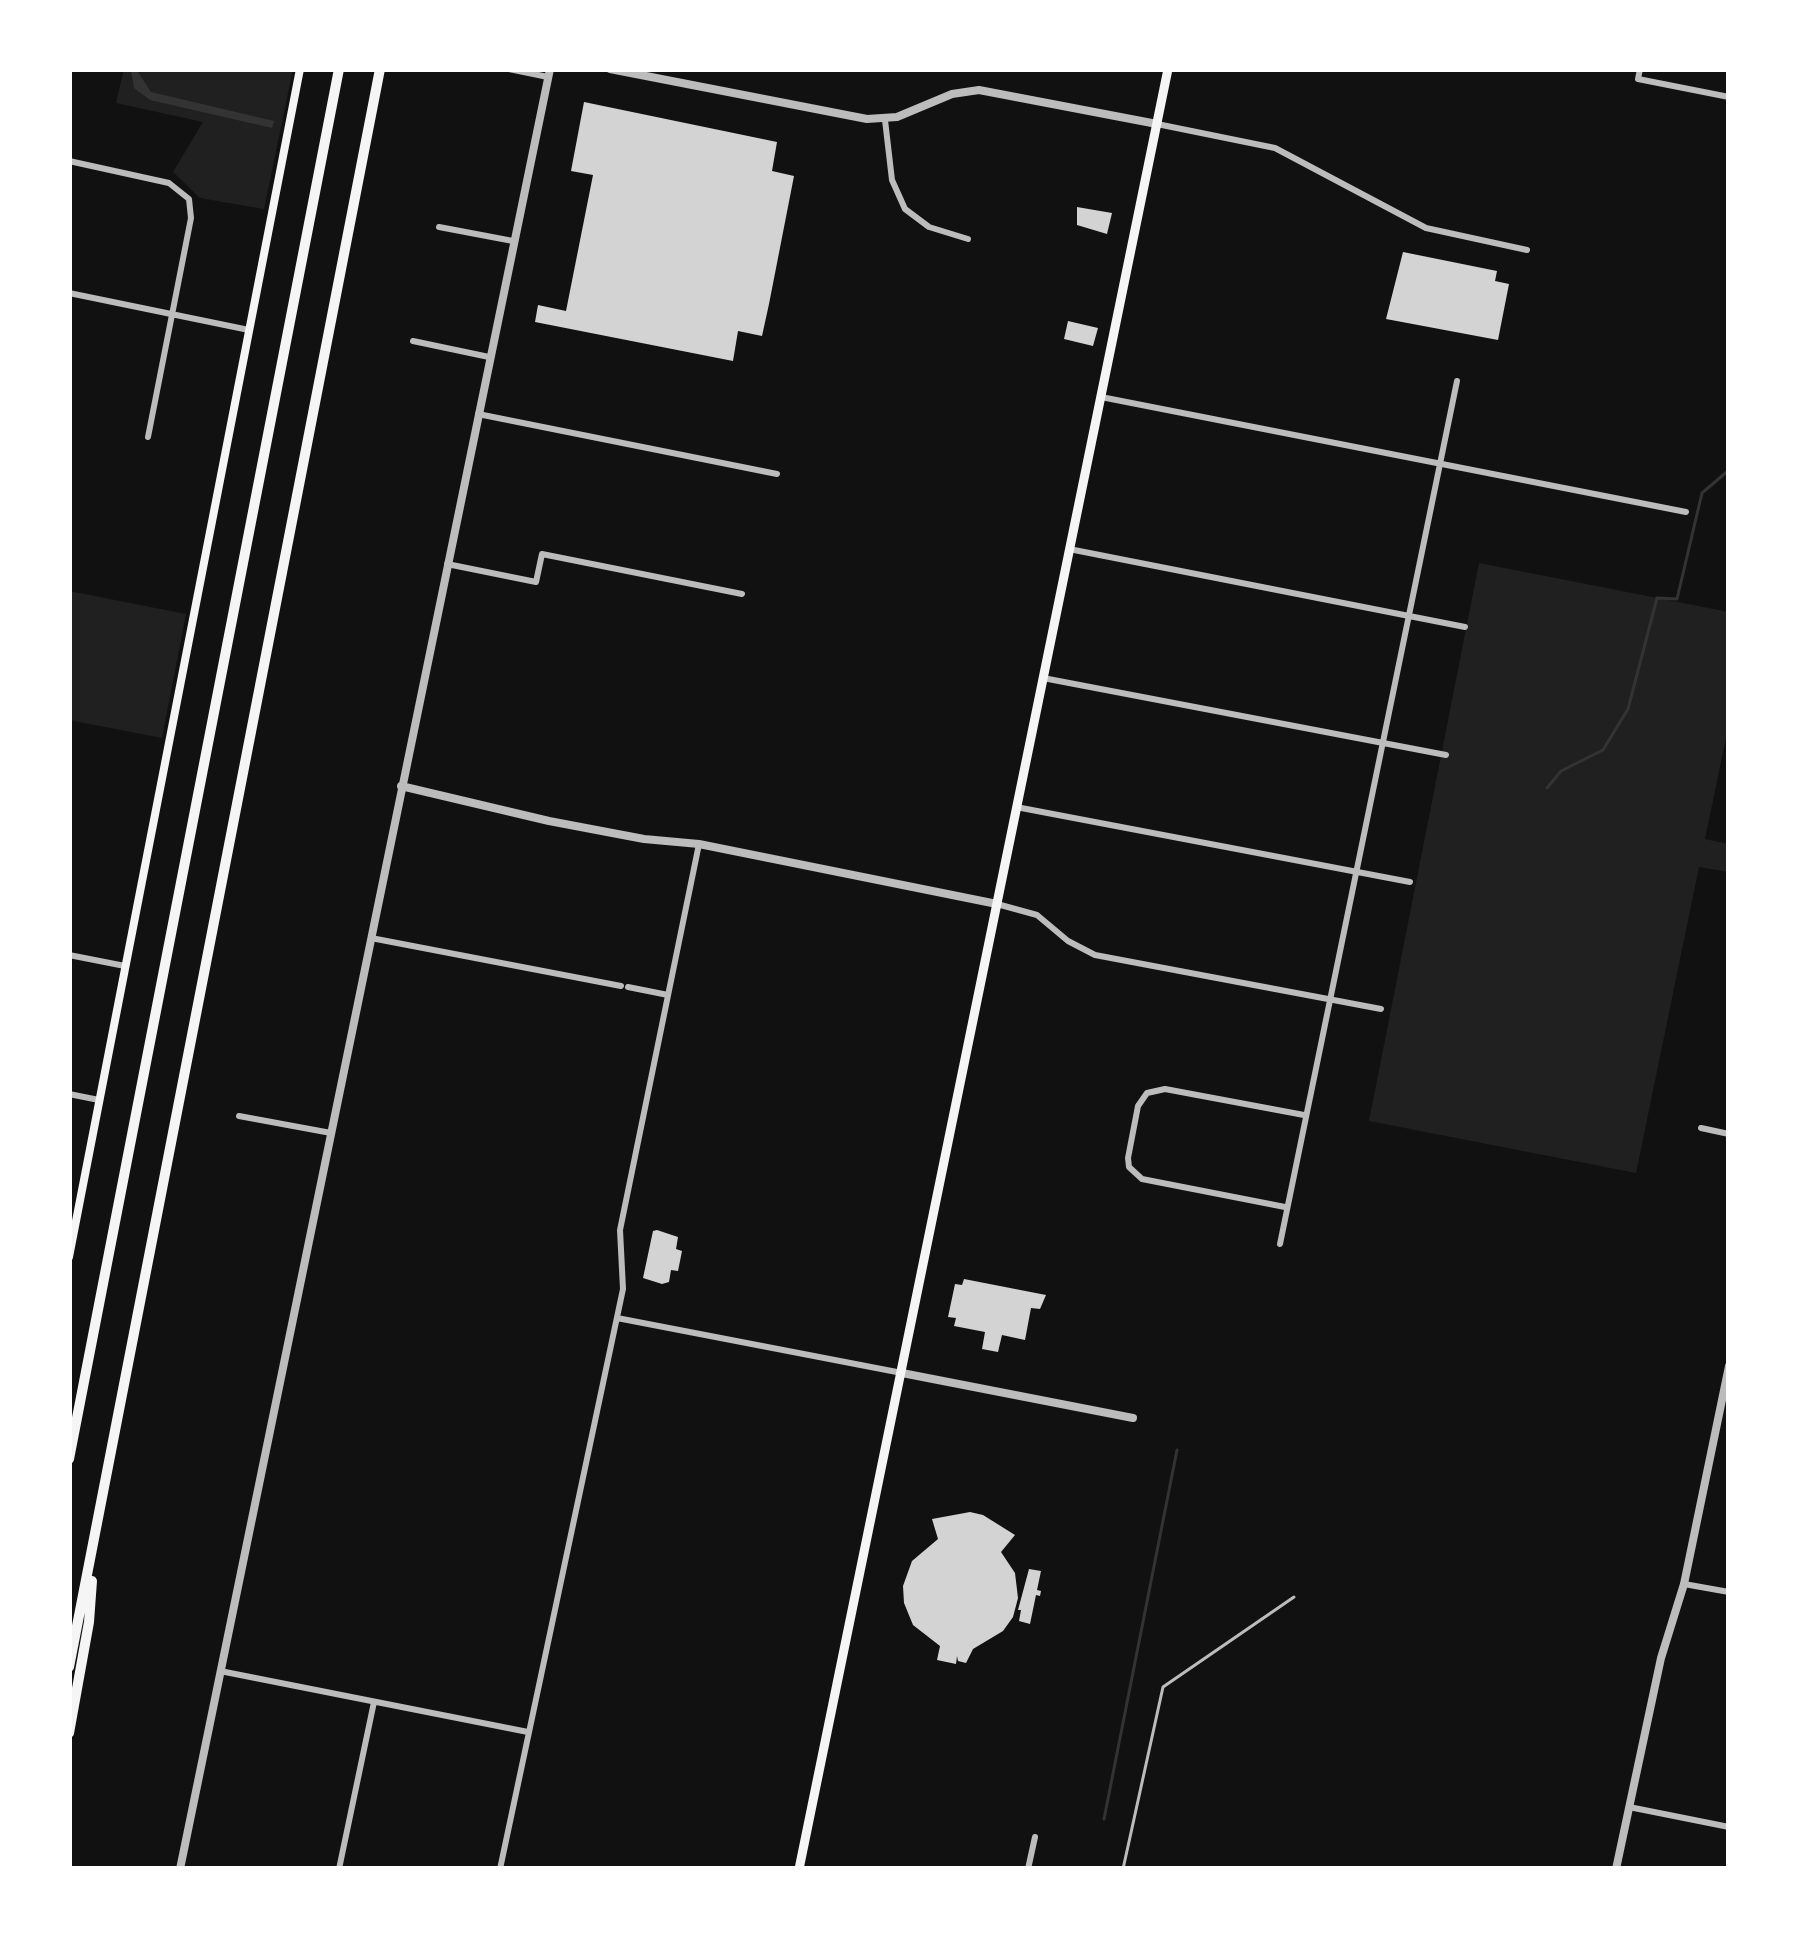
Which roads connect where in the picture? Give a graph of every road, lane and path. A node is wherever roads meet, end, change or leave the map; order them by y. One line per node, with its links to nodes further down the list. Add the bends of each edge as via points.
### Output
1 (300, 69): 19 (main road)
2 (339, 69): 63 (highway)
3 (380, 69): 64 (highway)
4 (509, 69): 8 (street)
5 (610, 69): 10 (street)
6 (1168, 69): 11 (main road)
7 (1640, 69): 9 (street, via 1637,79)
8 (549, 73): 15 (street)
9 (1729, 98)
10 (885, 120): 11 (street, via 980,90); 14 (street, via 892,180 905,209 929,227)
11 (1157, 124): 16 (street, via 1275,148 1426,228); 23 (main road)
12 (69, 161): 18 (street, via 169,183 186,195 191,218)
13 (439, 226): 15 (street)
14 (968, 238)
15 (513, 242): 21 (street)
16 (1527, 250)
17 (69, 293): 18 (street)
18 (172, 315): 19 (street); 25 (street)
19 (249, 330): 45 (main road)
20 (413, 341): 21 (street)
21 (489, 356): 24 (street)
22 (1457, 381): 26 (street)
23 (1101, 397): 26 (street); 29 (main road)
24 (478, 414): 27 (street); 30 (street)
25 (148, 437)
26 (1441, 464): 28 (street); 32 (street)
27 (777, 475)
28 (1686, 512)
29 (1070, 549): 32 (street); 34 (main road)
30 (447, 564): 31 (street, via 536,582 542,554); 37 (street)
31 (742, 594)
32 (1412, 616): 33 (street); 35 (street)
33 (1465, 627)
34 (1043, 678): 35 (street); 38 (main road)
35 (1384, 743): 36 (street); 40 (street)
36 (1446, 755)
37 (401, 786): 39 (street, via 549,821); 43 (street)
38 (1016, 807): 40 (street); 42 (main road)
39 (699, 844): 42 (street); 46 (street)
40 (1356, 871): 41 (street); 47 (street)
41 (1410, 881)
42 (998, 904): 47 (street, via 1037,915 1095,955); 61 (main road)
43 (370, 938): 46 (street); 54 (street)
44 (69, 955): 45 (street)
45 (125, 966): 50 (main road)
46 (668, 995): 59 (street, via 620,1230)
47 (1331, 999): 48 (street); 51 (street)
48 (1381, 1009)
49 (69, 1094): 50 (street)
50 (99, 1100): 58 (main road)
51 (1304, 1114): 56 (street); 56 (street, via 1165,1089 1138,1106 1128,1158 1134,1173)
52 (239, 1116): 54 (street)
53 (1701, 1128): 55 (street)
54 (331, 1133): 69 (street)
55 (1729, 1134)
56 (1286, 1207): 57 (street)
57 (1280, 1244)
58 (69, 1257)
59 (617, 1318): 61 (street); 71 (street)
60 (1729, 1366): 65 (street)
61 (902, 1373): 62 (street); 79 (main road)
62 (1132, 1418)
63 (69, 1459)
64 (96, 1530): 68 (highway); 72 (highway)
65 (1684, 1584): 66 (street); 73 (street)
66 (1729, 1592)
67 (1294, 1597): 81 (lane, via 1163,1687)
68 (69, 1667)
69 (220, 1671): 70 (street); 76 (street)
70 (374, 1702): 71 (street); 77 (street)
71 (528, 1732): 78 (street)
72 (69, 1733)
73 (1629, 1808): 74 (street); 82 (street)
74 (1729, 1827)
75 (1035, 1837): 80 (street)
76 (180, 1869)
77 (339, 1869)
78 (500, 1869)
79 (799, 1869)
80 (1028, 1869)
81 (1123, 1869)
82 (1616, 1869)

